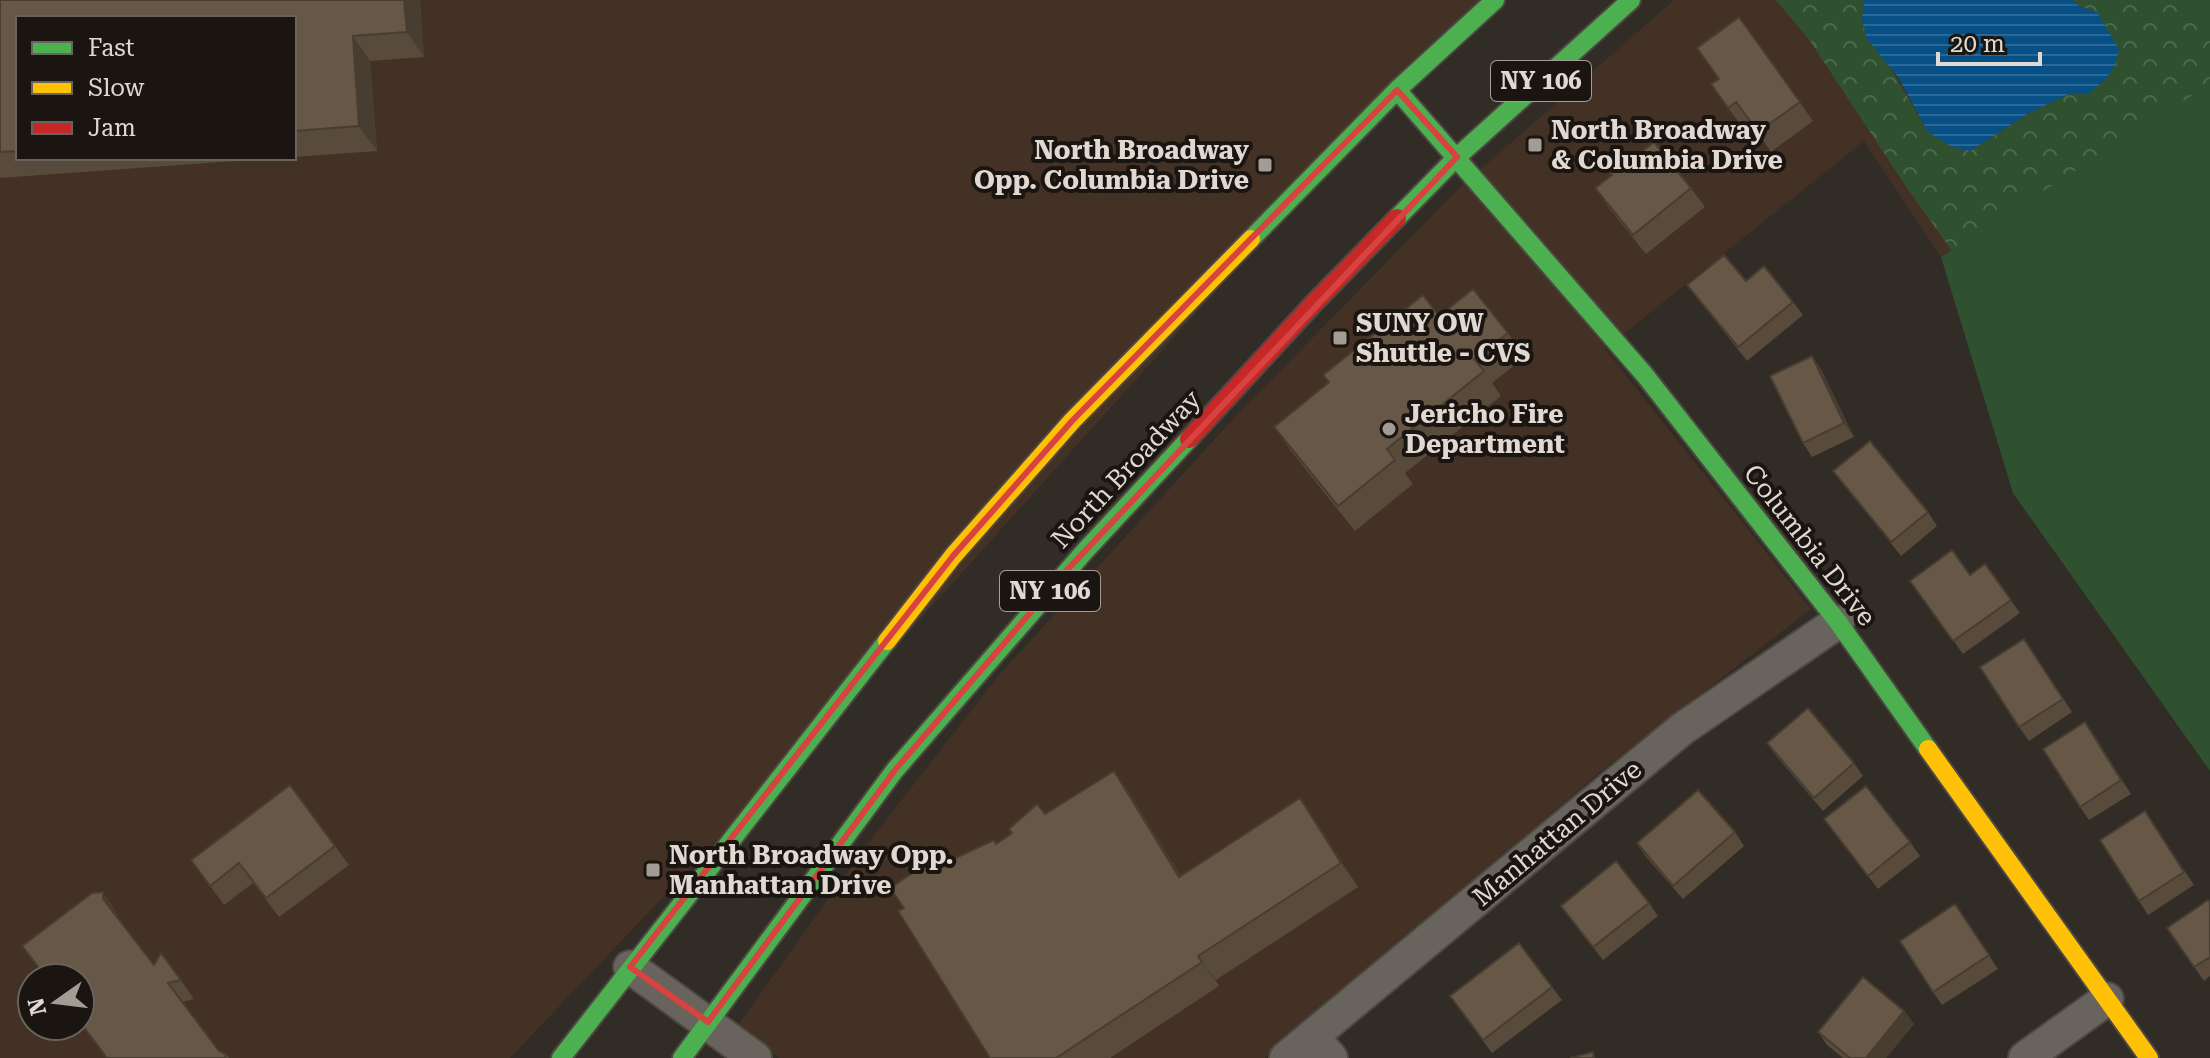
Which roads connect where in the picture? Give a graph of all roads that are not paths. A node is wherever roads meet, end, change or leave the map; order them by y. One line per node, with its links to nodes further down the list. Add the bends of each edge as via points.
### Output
1 (1495, 0): 3 (main road)
2 (1631, 0): 4 (main road, North Broadway / NY 106)
3 (1397, 90): 4 (main road, Columbia Drive); 6 (main road, via 1072,421 953,556)
4 (1457, 157): 5 (main road, Columbia Drive, via 1644,374); 8 (main road, North Broadway / NY 106, via 1076,561 895,770)
5 (1838, 622): 7 (main road, Columbia Drive); 9 (street, Manhattan Drive, via 1682,729)
6 (630, 967): 8 (street); 10 (main road)
7 (2107, 999): 14 (street); 15 (main road, Columbia Drive)
8 (708, 1022): 11 (main road, North Broadway / NY 106); 12 (street)
9 (1322, 1047): 13 (street, Manhattan Drive)
10 (561, 1058)
11 (682, 1058)
12 (755, 1058)
13 (1286, 1058)
14 (2025, 1058)
15 (2149, 1058)

